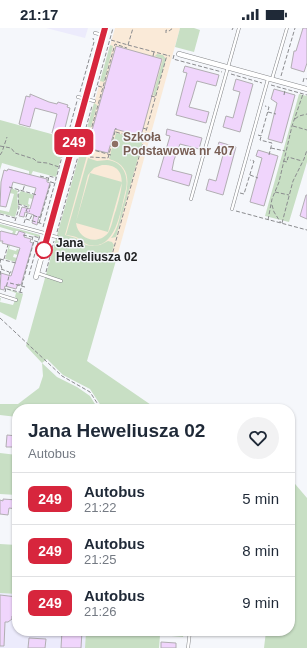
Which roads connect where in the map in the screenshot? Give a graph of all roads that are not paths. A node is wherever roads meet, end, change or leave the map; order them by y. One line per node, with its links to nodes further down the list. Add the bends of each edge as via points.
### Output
1 (105, 28): 5 (street)
2 (238, 28): 7 (lane)
3 (287, 28): 8 (lane)
4 (94, 34): 5 (lane)
5 (103, 35): 11 (street)
6 (179, 54): 7 (street)
7 (228, 68): 8 (street); 13 (lane)
8 (270, 79): 9 (street); 14 (lane)
9 (307, 89)
10 (78, 97): 11 (lane)
11 (86, 99): 12 (lane); 16 (street)
12 (93, 101)
13 (191, 199)
14 (232, 209)
15 (0, 221): 16 (lane)
16 (48, 235): 17 (lane); 18 (street)
17 (56, 237)
18 (37, 275): 19 (lane)
19 (61, 281)
20 (2, 296): 21 (lane)
21 (16, 300)
22 (189, 636): 23 (lane)
23 (188, 648)

